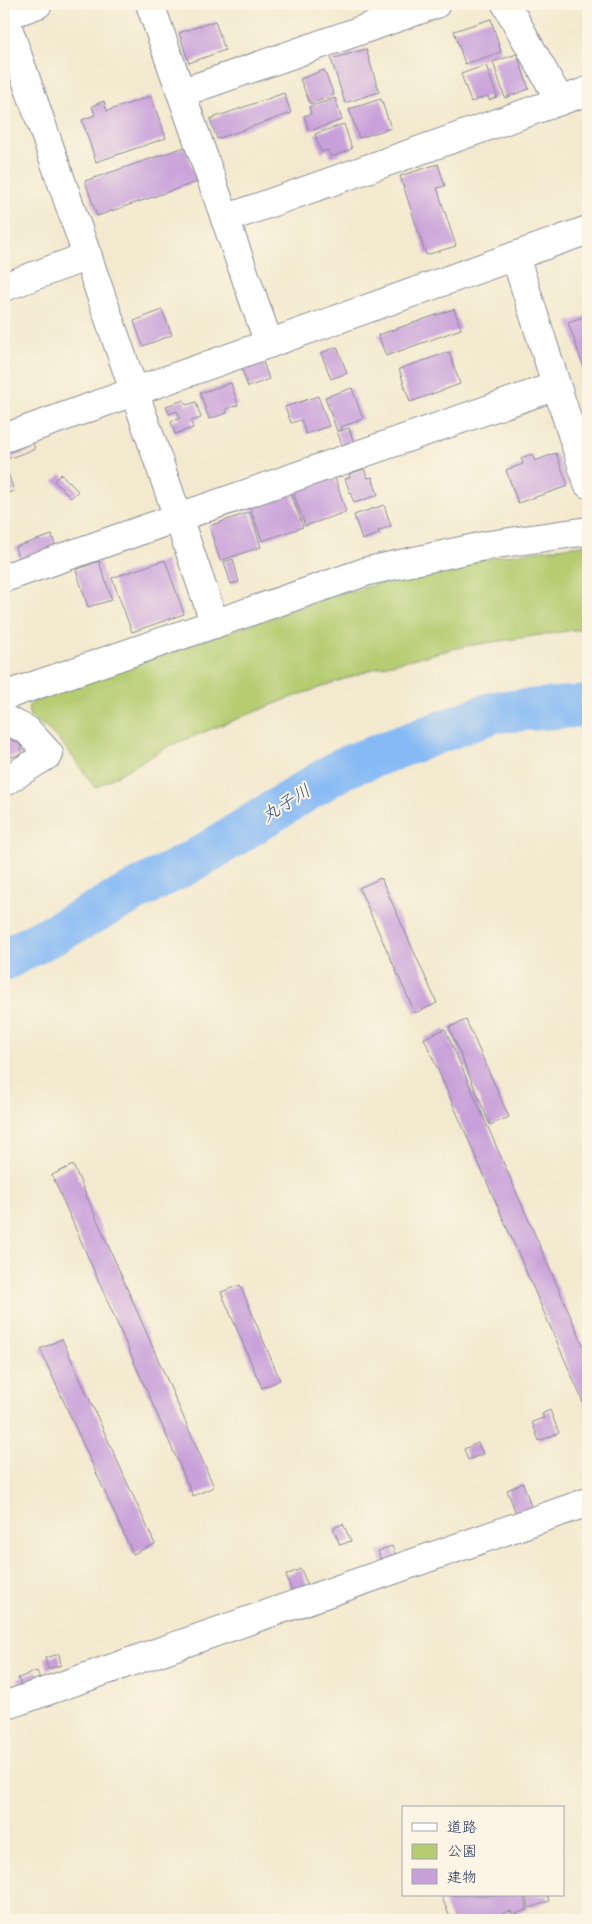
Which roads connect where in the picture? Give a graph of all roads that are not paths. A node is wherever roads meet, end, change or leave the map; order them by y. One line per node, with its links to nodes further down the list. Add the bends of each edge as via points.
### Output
1 (38, 4): 5 (street)
2 (150, 4): 7 (street)
3 (436, 4): 7 (street)
4 (506, 4): 8 (street)
5 (4, 16): 11 (street)
6 (588, 91): 8 (street)
7 (181, 92): 9 (street)
8 (560, 101): 9 (street)
9 (225, 219): 14 (street)
10 (588, 230): 12 (street)
11 (88, 256): 13 (street); 16 (street)
12 (515, 256): 14 (street); 15 (street)
13 (4, 287)
14 (269, 344): 16 (street)
15 (556, 386): 18 (street); 19 (street)
16 (135, 392): 17 (street); 19 (street)
17 (4, 438)
18 (588, 484)
19 (178, 517): 21 (street); 22 (street)
20 (588, 531): 22 (street, via 490,545 368,572)
21 (4, 578)
22 (215, 624): 23 (street)
23 (4, 696)
24 (4, 719): 25 (street, via 27,730 49,754)
25 (4, 782)
26 (588, 1502): 27 (street)
27 (4, 1706)

